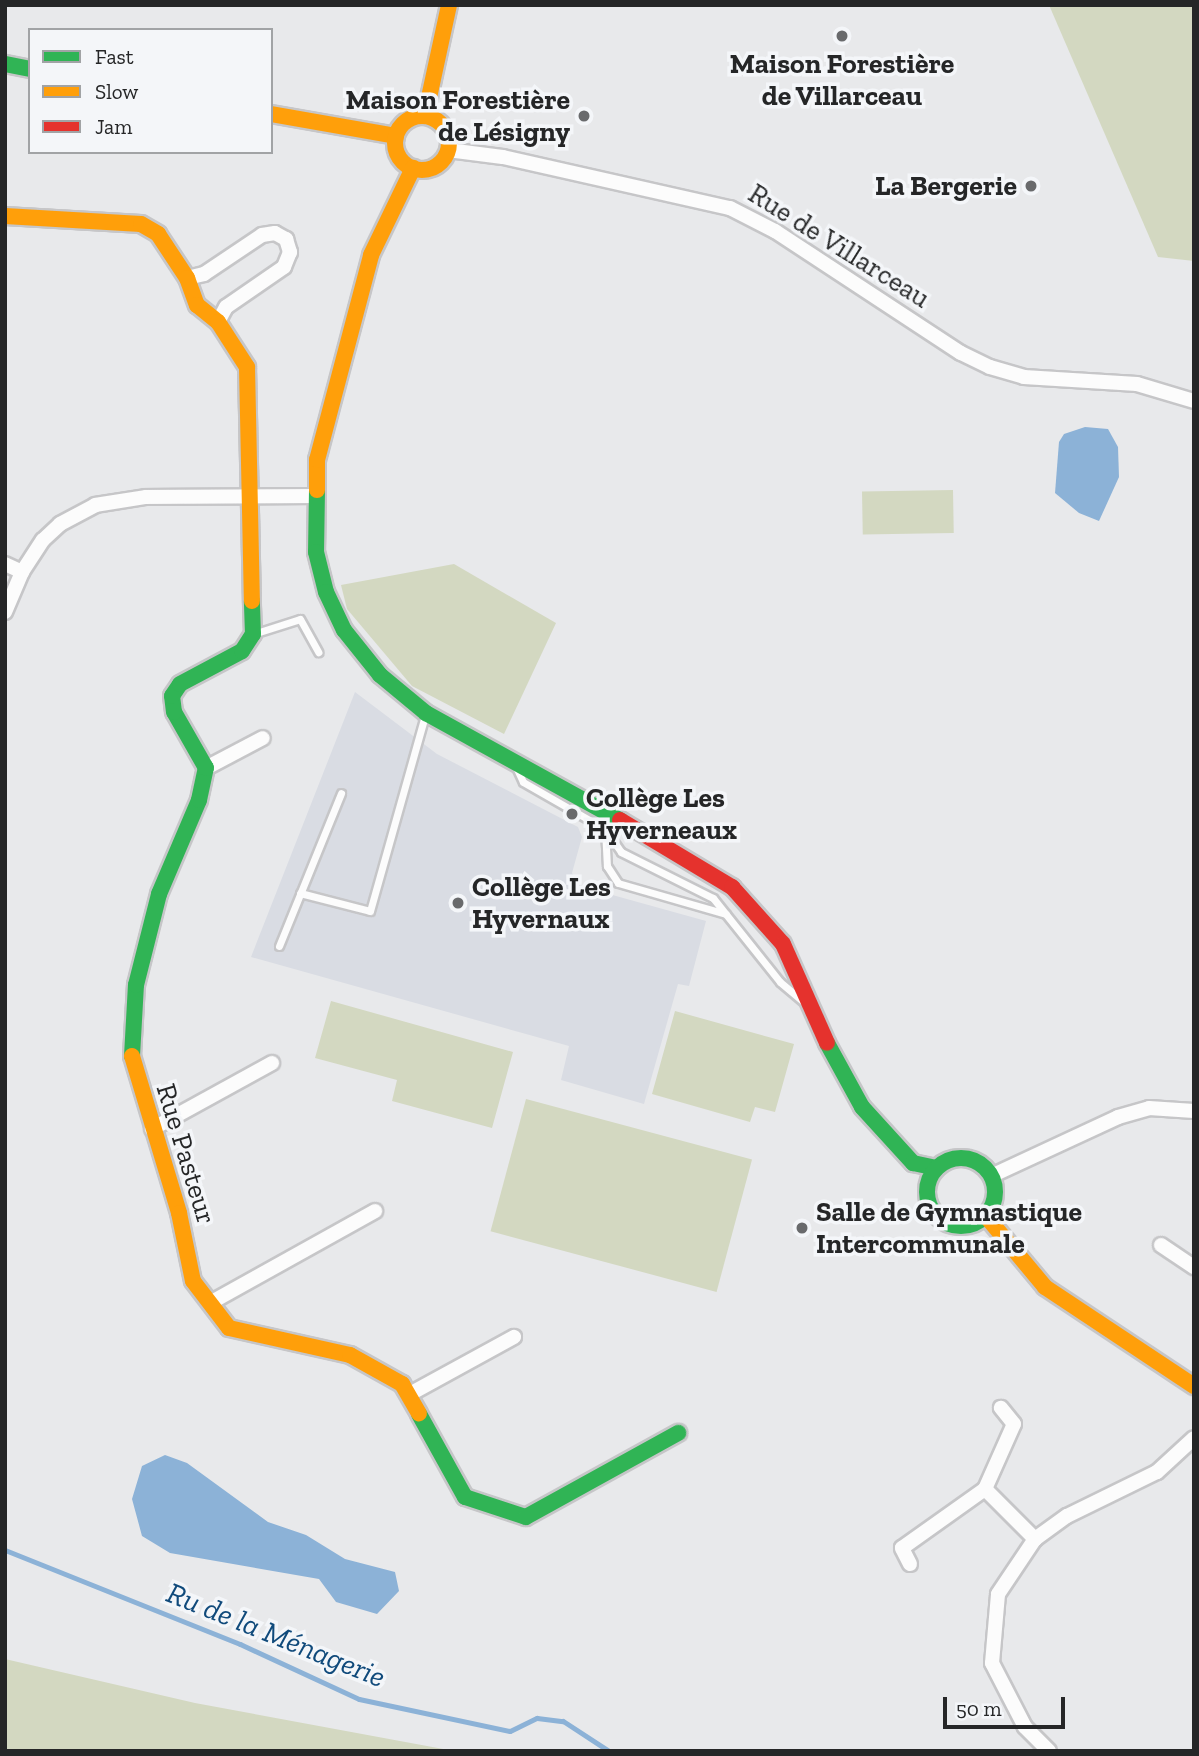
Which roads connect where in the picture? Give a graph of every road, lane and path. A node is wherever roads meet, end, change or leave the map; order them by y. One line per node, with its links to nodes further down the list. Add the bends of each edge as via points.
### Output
1 (449, 5): 5 (street)
2 (5, 64): 3 (street)
3 (28, 69)
4 (273, 114): 6 (street)
5 (425, 116): 6 (street, via 410,119); 7 (street, via 444,128)
6 (396, 136): 8 (street, via 400,159)
7 (448, 150): 8 (street, via 430,169); 12 (street, Rue de Villarceau, via 730,208 775,231 961,354 990,367 1024,377 1137,384)
8 (412, 168): 14 (street, via 371,255 329,407)
9 (5, 216): 10 (street, via 141,224 158,234)
10 (187, 278): 11 (street, via 197,305); 11 (street, via 204,274 262,235 275,233 286,239 290,252 284,267 226,307)
11 (218, 322): 13 (street, via 247,367)
12 (1194, 401)
13 (250, 494): 14 (street); 16 (street, via 146,497 95,505 60,524); 18 (street)
14 (314, 496): 20 (street, via 316,552 326,592 344,629 380,675)
15 (5, 564): 16 (street)
16 (22, 572): 17 (street)
17 (5, 611)
18 (253, 634): 19 (lane, via 300,619); 22 (street, via 242,651 180,684 172,696 174,712)
19 (318, 652)
20 (426, 713): 24 (street); 25 (lane, via 370,911)
21 (263, 738): 22 (street)
22 (206, 768): 31 (street, Rue Pasteur, via 200,800 159,894 136,985 131,1048)
23 (341, 793): 25 (lane)
24 (608, 822): 26 (lane, via 621,852 713,898); 26 (lane, via 607,866 618,883); 28 (street, via 707,868 732,887 783,944)
25 (300, 893): 27 (lane)
26 (728, 914): 28 (lane, via 786,989)
27 (279, 946)
28 (812, 1005): 32 (street, via 843,1079 862,1107 913,1163)
29 (272, 1063): 31 (street)
30 (1194, 1111): 33 (street, via 1149,1108 1118,1117)
31 (152, 1129): 38 (street, Rue Pasteur, via 179,1213 193,1281)
32 (936, 1168): 33 (street, via 965,1158); 35 (street, via 927,1195 941,1220 959,1226)
33 (991, 1176): 35 (street, via 995,1196)
34 (375, 1211): 38 (street)
35 (985, 1216): 40 (street, via 1045,1286)
36 (1161, 1245): 37 (street)
37 (1194, 1267)
38 (210, 1303): 41 (street, Rue Pasteur, via 229,1328 350,1355 402,1384)
39 (514, 1336): 41 (street)
40 (1194, 1387)
41 (408, 1395): 43 (street, Rue Pasteur, via 465,1497 526,1517)
42 (1001, 1408): 45 (street, via 1013,1424)
43 (678, 1433)
44 (1194, 1438): 46 (street, via 1157,1472 1067,1516)
45 (985, 1489): 46 (street); 47 (street, via 902,1548)
46 (1035, 1539): 48 (street, via 999,1594 992,1663 1025,1727)
47 (910, 1564)
48 (1049, 1751)

